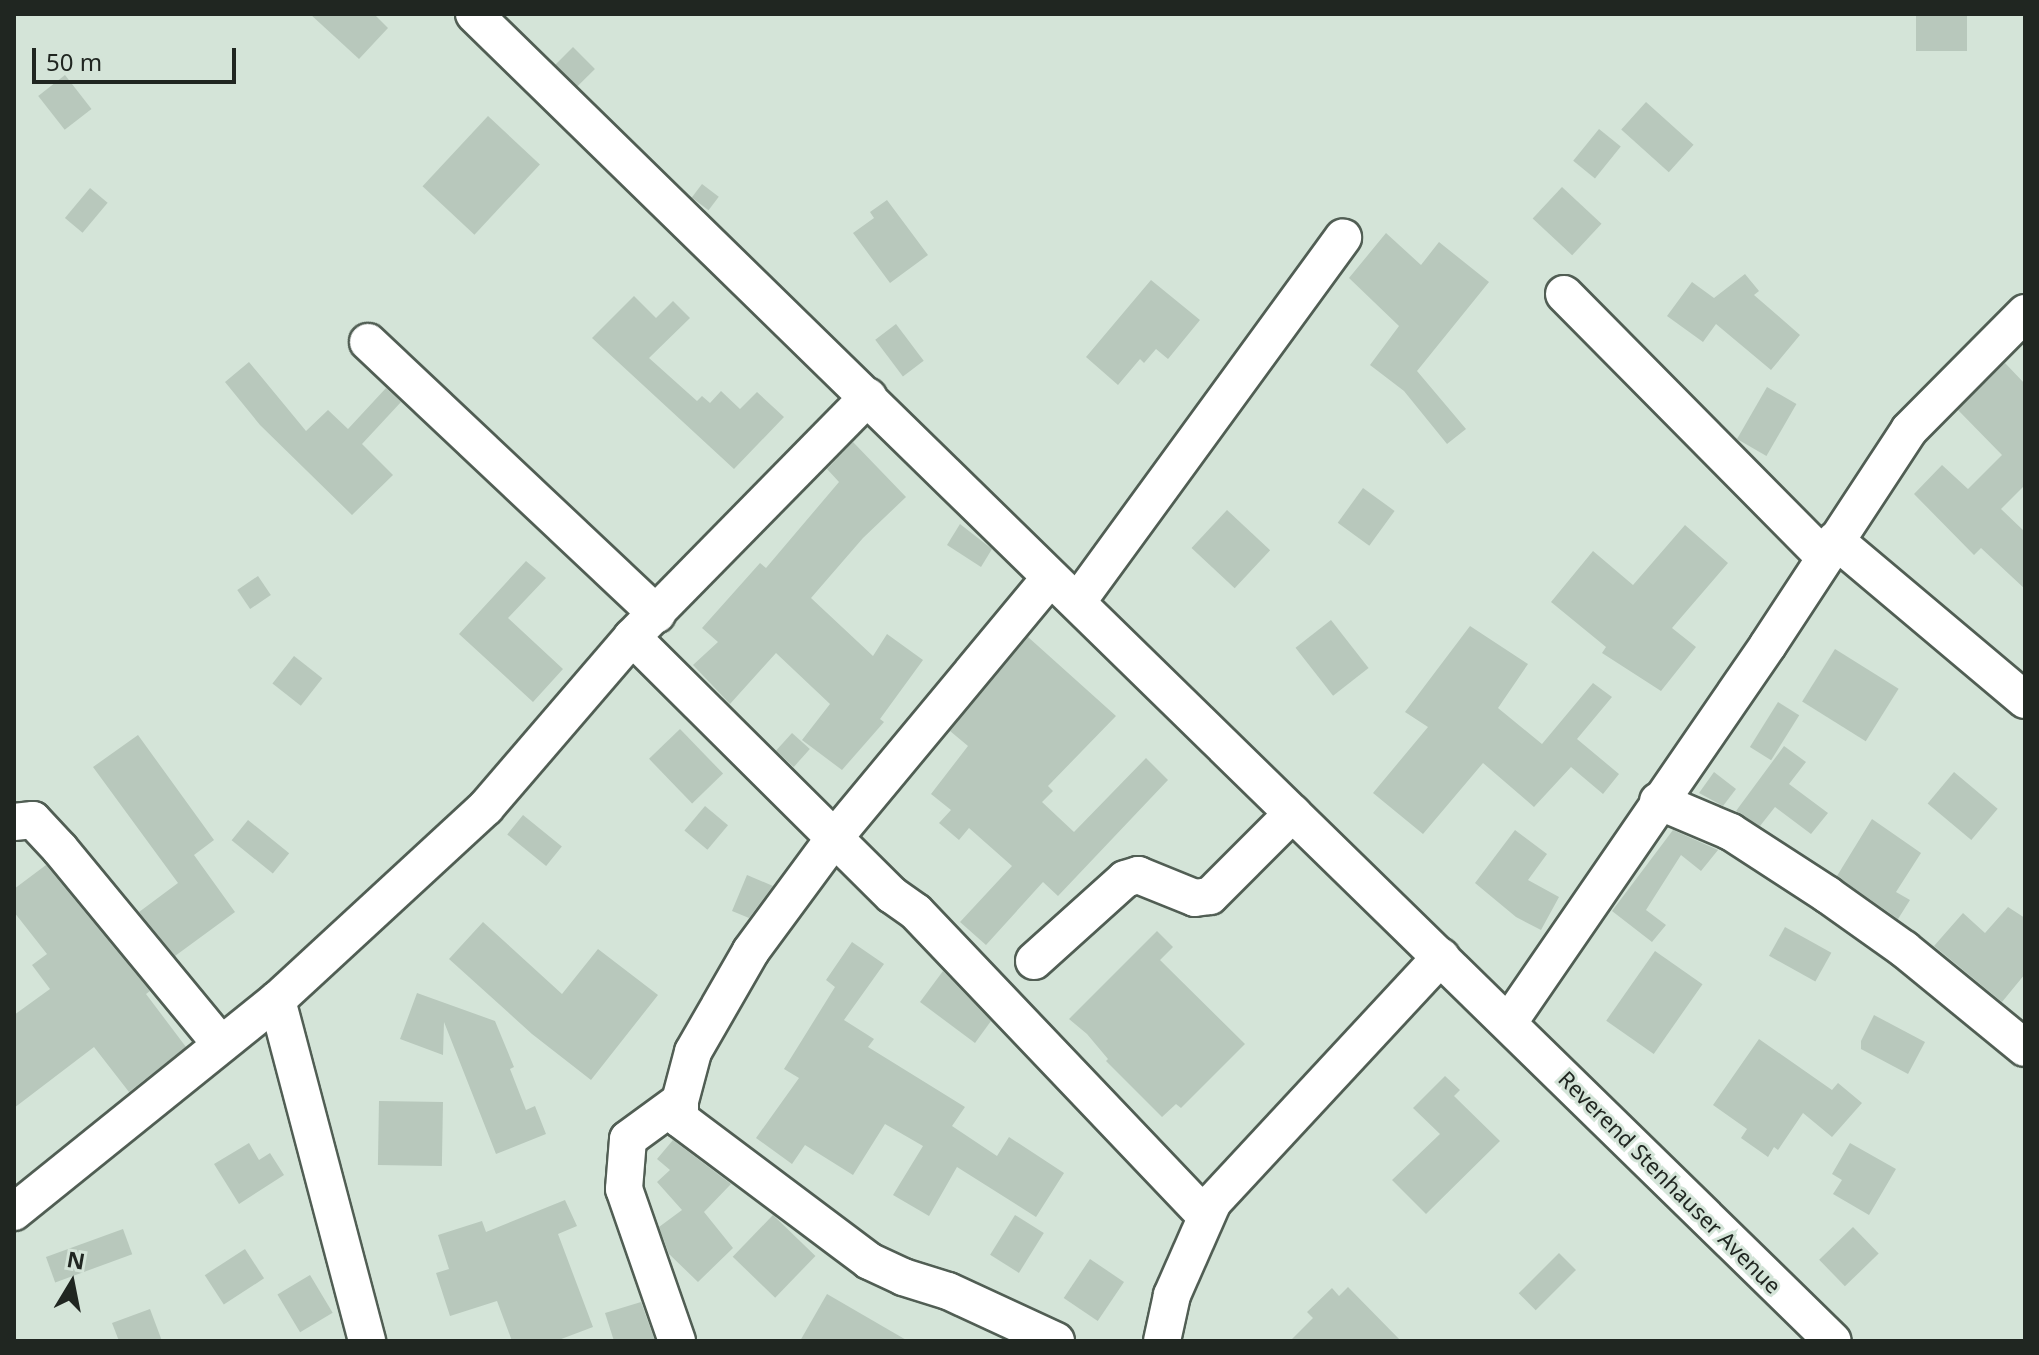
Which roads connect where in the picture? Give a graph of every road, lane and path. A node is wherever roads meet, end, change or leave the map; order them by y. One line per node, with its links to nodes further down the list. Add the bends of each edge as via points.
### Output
1 (474, 14): 6 (street, Reverend Stenhauser Avenue)
2 (1343, 237): 9 (street)
3 (1564, 294): 7 (street)
4 (2025, 313): 7 (street, via 1909,430)
5 (368, 342): 10 (street)
6 (868, 397): 8 (street, Reverend Stenhauser Avenue); 10 (street)
7 (1830, 549): 11 (street); 12 (street)
8 (1050, 578): 9 (street, Reverend Stenhauser Avenue); 15 (street)
9 (1078, 601): 13 (street, Reverend Stenhauser Avenue)
10 (644, 626): 15 (street); 18 (street, via 486,807)
11 (2025, 700)
12 (1658, 801): 19 (street); 21 (street, via 1731,832 1828,895)
13 (1293, 813): 16 (street, Reverend Stenhauser Avenue); 17 (street, via 1210,896 1195,898 1138,875 1125,879)
14 (14, 822): 20 (street, via 33,820)
15 (835, 837): 22 (street, via 725,993 693,1052); 24 (street, via 916,912)
16 (1441, 957): 19 (street, Reverend Stenhauser Avenue); 24 (street, via 1213,1202)
17 (1034, 961)
18 (277, 1000): 20 (street); 25 (street)
19 (1509, 1022): 29 (street, Reverend Stenhauser Avenue)
20 (221, 1044): 23 (street)
21 (2025, 1048)
22 (680, 1101): 26 (street, via 628,1139 624,1189); 27 (street, via 680,1119 869,1261)
23 (14, 1212)
24 (1206, 1216): 28 (street, via 1172,1295)
25 (367, 1341)
26 (677, 1341)
27 (1056, 1341)
28 (1162, 1341)
29 (1833, 1341)

